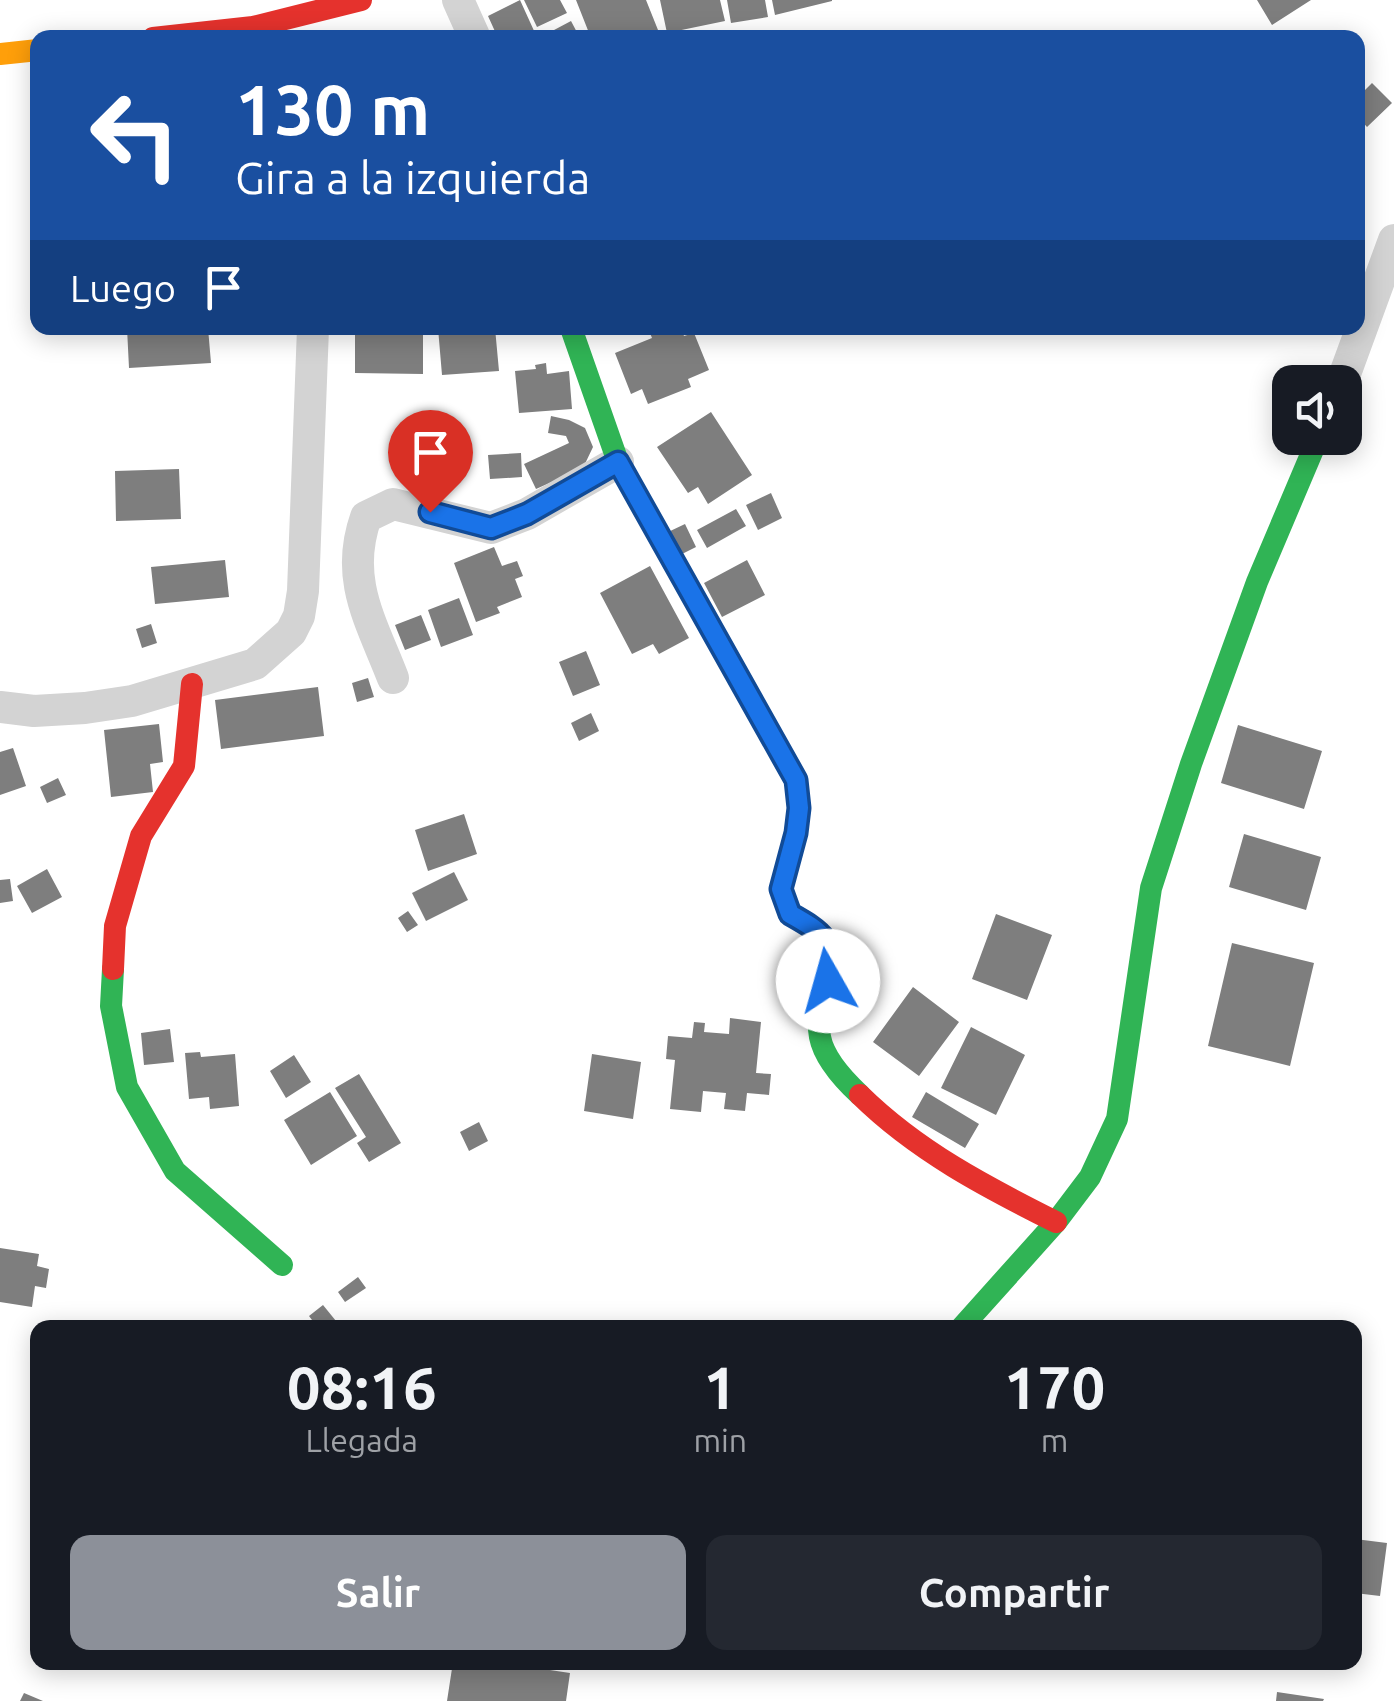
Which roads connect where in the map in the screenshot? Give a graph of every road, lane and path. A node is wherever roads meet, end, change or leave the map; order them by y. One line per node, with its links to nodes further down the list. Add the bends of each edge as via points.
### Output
1 (361, 0): 3 (street)
2 (458, 0): 5 (street)
3 (323, 24): 4 (street)
4 (225, 30)
5 (472, 30)
6 (30, 51): 7 (street)
7 (0, 54)
8 (1394, 240): 9 (street)
9 (1365, 319)
10 (313, 335): 17 (street, via 299,616 255,664)
11 (573, 335): 15 (street)
12 (1359, 335): 13 (street)
13 (1348, 365)
14 (1311, 455): 19 (street, via 1257,582 1151,888 1117,1118 1090,1177)
15 (618, 462): 16 (street, via 491,528 393,504 366,517 355,567); 19 (street, via 796,780 796,833 781,889 790,914 820,931 833,958 820,1038 834,1065 881,1115 965,1176)
16 (393, 678)
17 (192, 684): 18 (street, via 85,708); 20 (street, via 184,766 142,836 115,926 111,1006 126,1087 175,1170)
18 (0, 707)
19 (1056, 1222): 21 (street)
20 (282, 1265)
21 (968, 1320)

